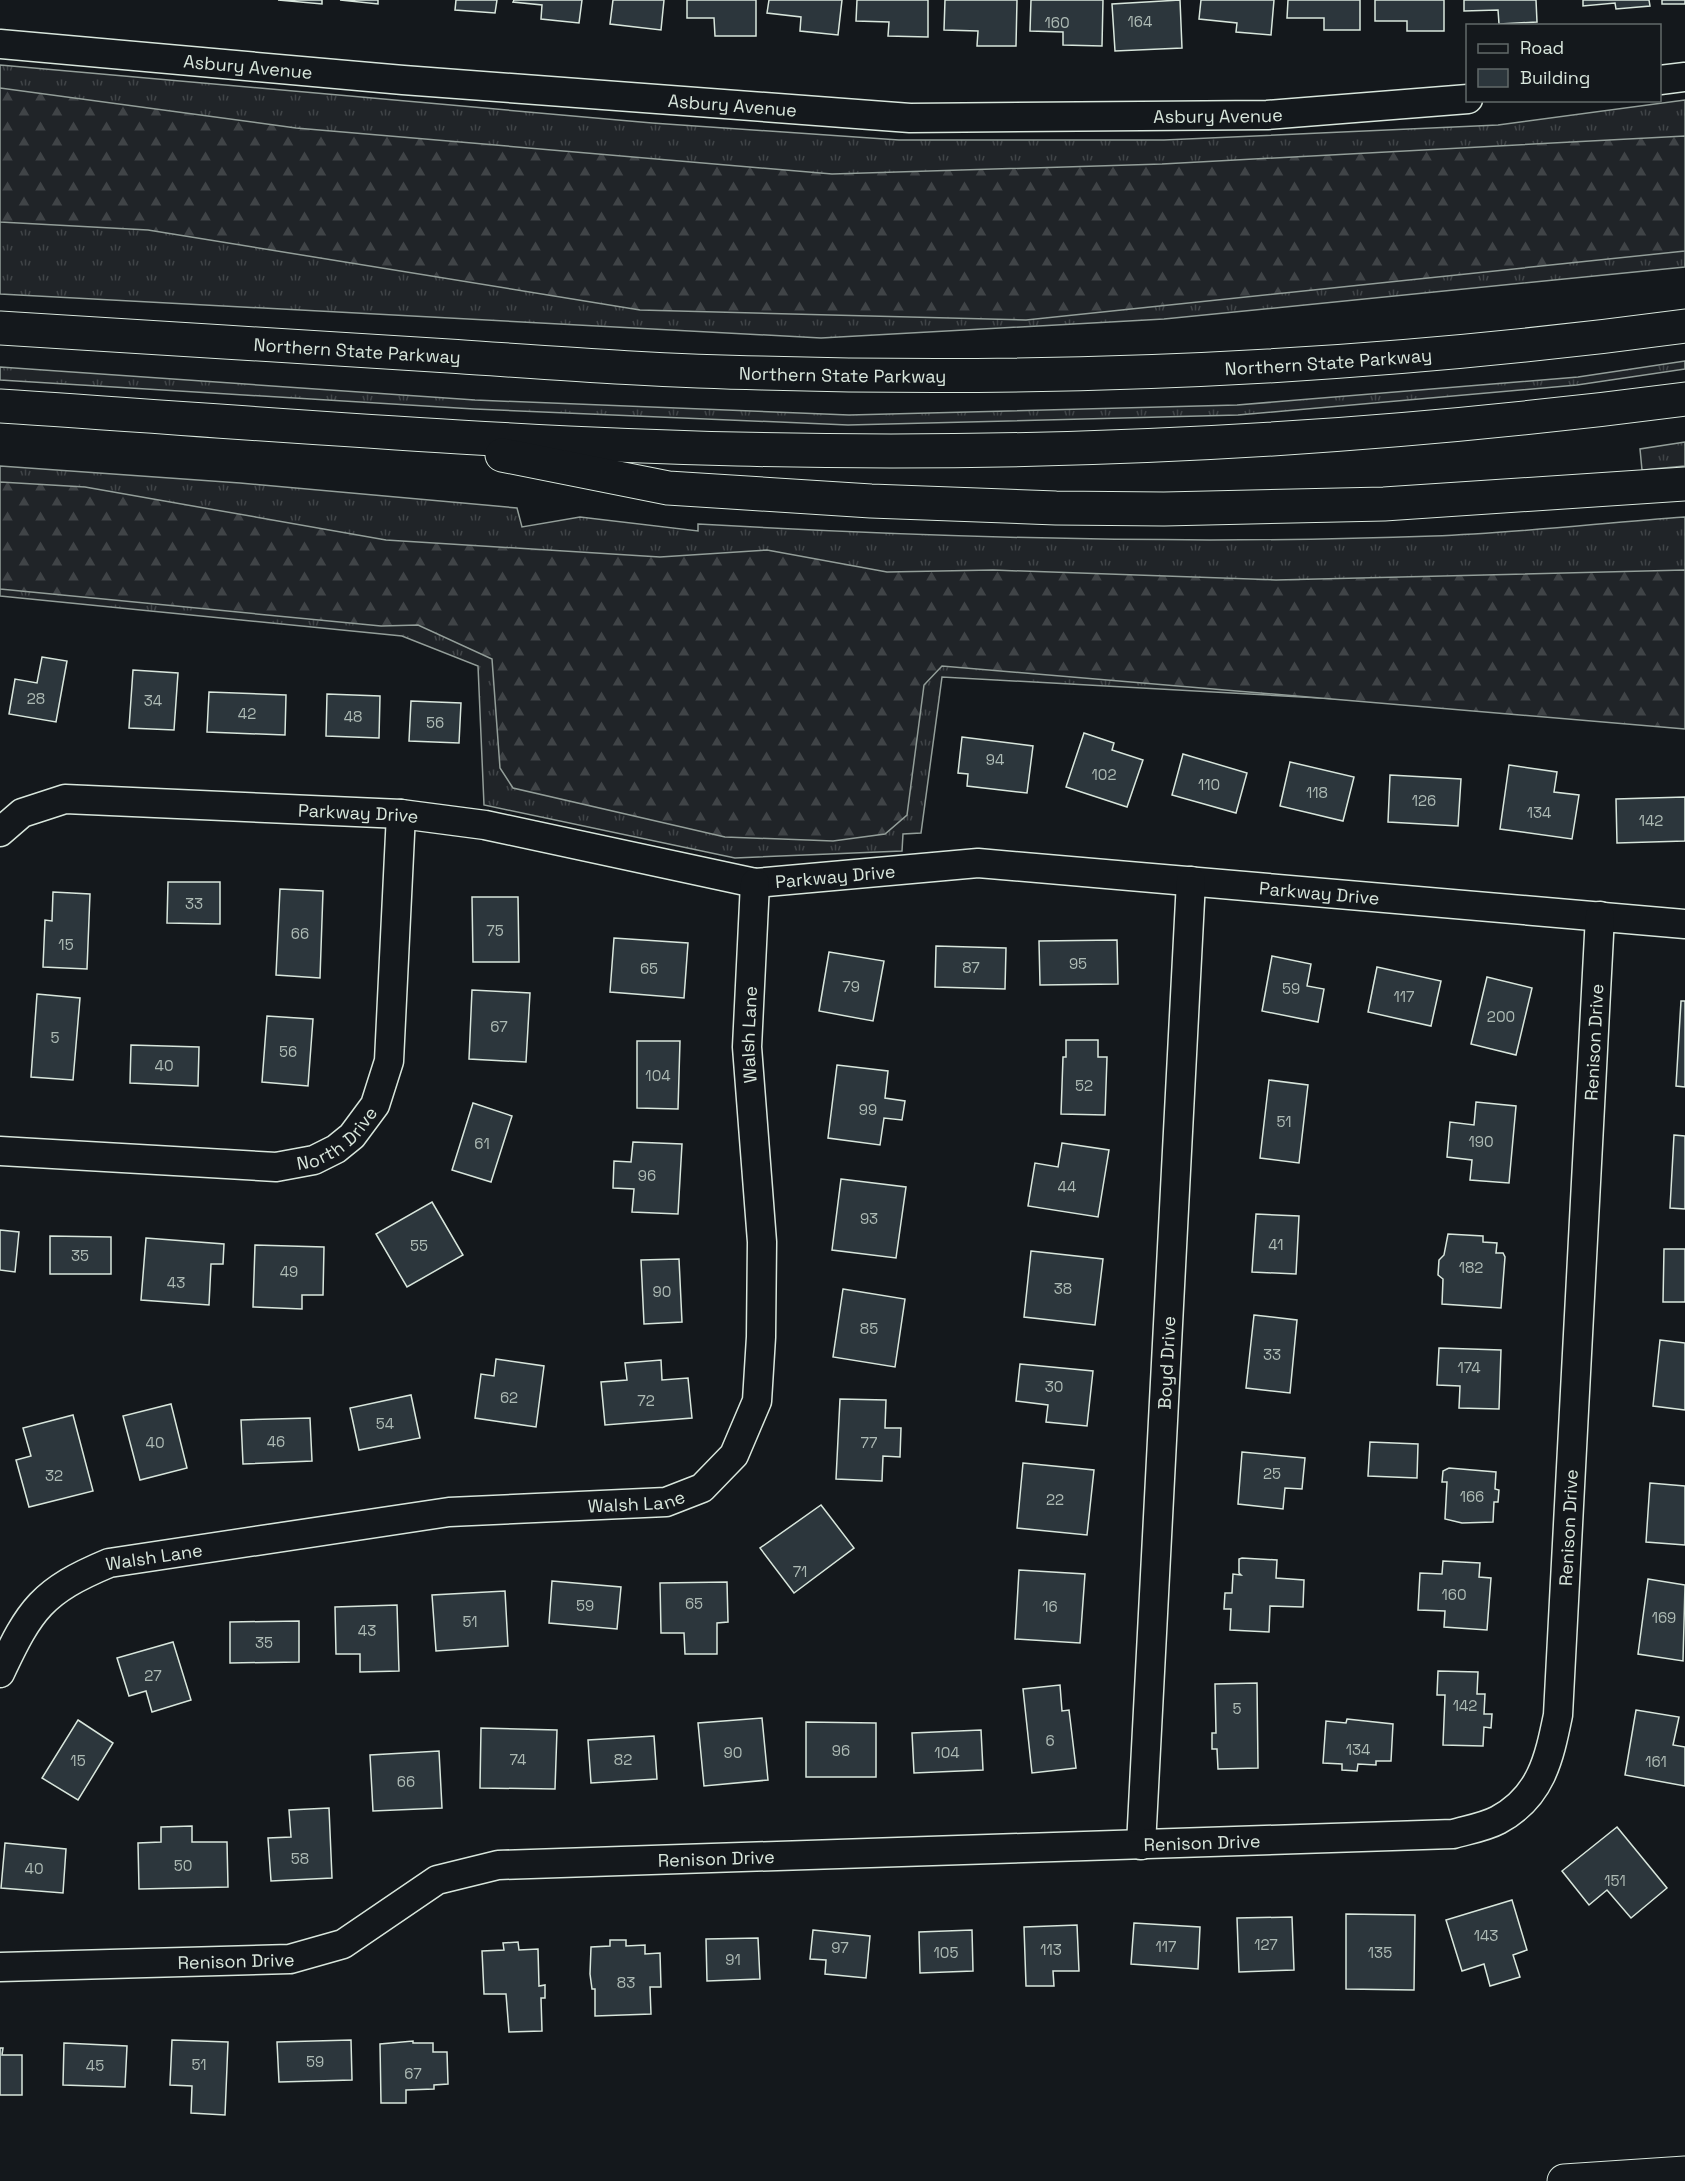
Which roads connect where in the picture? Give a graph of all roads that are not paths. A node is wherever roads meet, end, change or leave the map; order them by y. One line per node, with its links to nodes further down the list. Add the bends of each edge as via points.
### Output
1 (0, 44): 4 (street, Asbury Avenue, via 403,80 909,118 1267,115)
2 (1685, 77): 3 (street)
3 (1661, 80)
4 (1466, 99)
5 (1685, 326): 6 (main road, Northern State Parkway, via 1325,362 986,376 656,369)
6 (0, 328)
7 (1685, 399): 9 (main road, via 1418,428 1079,447 737,449)
8 (0, 406): 9 (main road)
9 (380, 431): 10 (main road, via 668,488 882,502 1056,508 1276,507 1503,498)
10 (1685, 484)
11 (401, 814): 12 (street, Parkway Drive, via 65,799 22,813); 14 (street, Parkway Drive, via 485,825); 17 (street, North Drive, via 389,1061 375,1105 352,1136 314,1160 276,1167)
12 (0, 832)
13 (1191, 881): 14 (street, Parkway Drive, via 978,863); 15 (street, Parkway Drive); 19 (street, Boyd Drive)
14 (755, 883): 18 (street, Walsh Lane, via 747,1047 762,1242 761,1337 757,1401 734,1455 702,1488 666,1502 449,1512 109,1563 75,1577 43,1600 22,1626)
15 (1600, 916): 16 (street, Parkway Drive); 19 (street, Renison Drive, via 1558,1715 1541,1777 1524,1800 1497,1821 1453,1834)
16 (1685, 924)
17 (0, 1151)
18 (0, 1673)
19 (1141, 1845): 20 (street, Renison Drive, via 498,1865 437,1880 343,1944 290,1959)
20 (0, 1967)
21 (1685, 2173): 22 (main road)
22 (1564, 2181)

